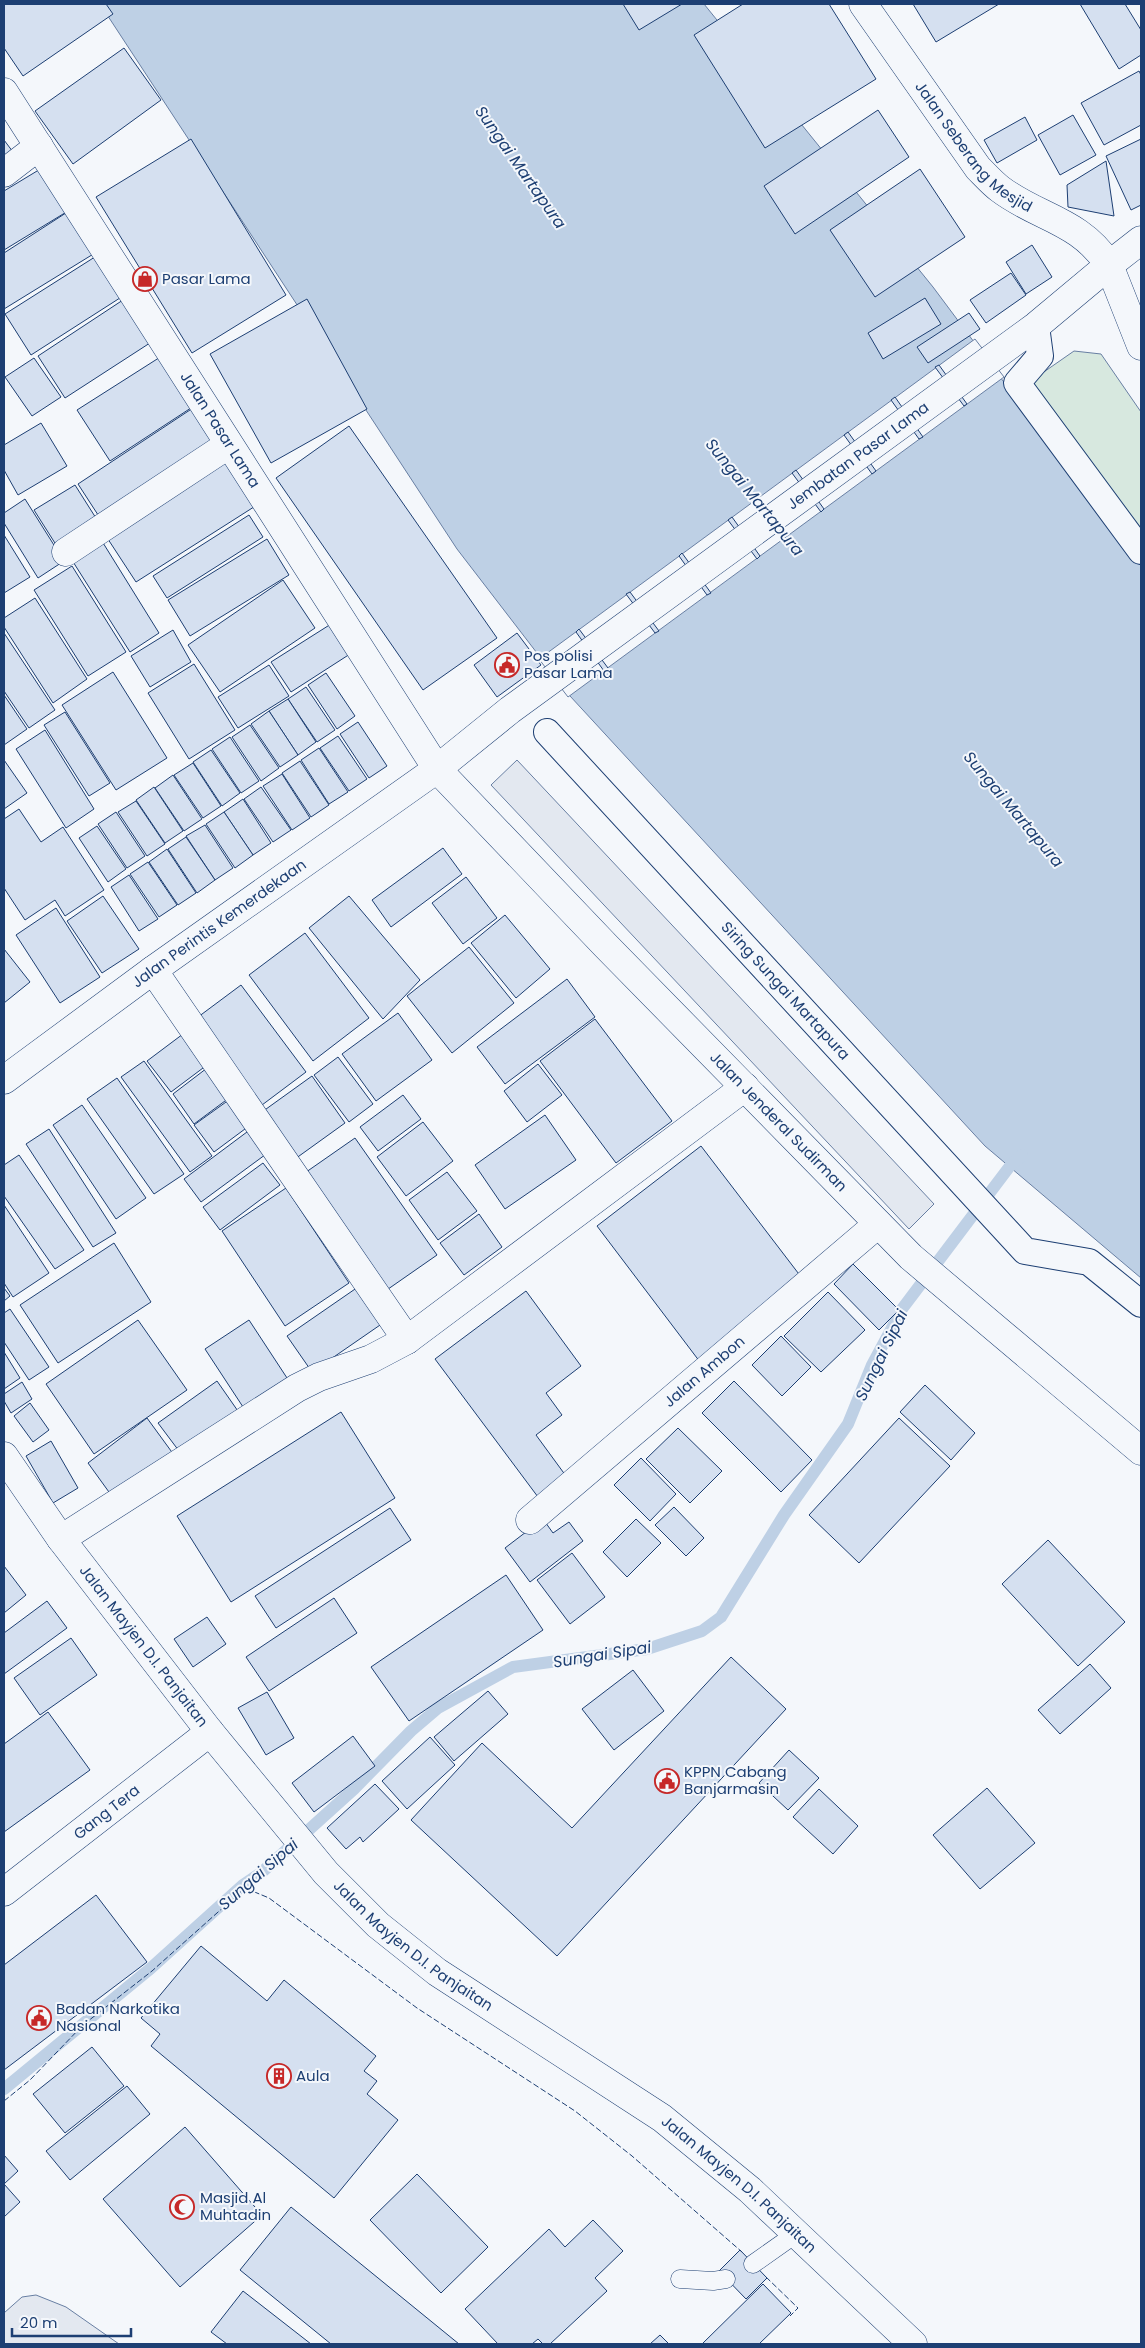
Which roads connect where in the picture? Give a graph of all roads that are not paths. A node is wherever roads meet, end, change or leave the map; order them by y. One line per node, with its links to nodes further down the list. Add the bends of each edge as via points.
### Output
1 (862, 4): 6 (main road, Jalan Seberang Mesjid, via 978,168 1000,189 1082,235 1098,248)
2 (4, 92): 3 (main road, Jalan Pasar Lama)
3 (39, 146): 4 (main road); 9 (main road, Jalan Pasar Lama)
4 (4, 173)
5 (1141, 240): 6 (main road, Jembatan Pasar Lama)
6 (1109, 265): 7 (main road, Jembatan Pasar Lama); 8 (main road, Jalan Seberang Mesjid)
7 (1027, 332): 10 (street, via 1040,356 1017,383); 13 (main road, Jembatan Pasar Lama, via 510,710)
8 (1141, 346)
9 (228, 445): 11 (main road); 13 (main road, Jalan Pasar Lama)
10 (1141, 551)
11 (66, 552)
12 (547, 732): 18 (street, Siring Sungai Martapura, via 1025,1251 1089,1262)
13 (437, 769): 14 (main road, Jalan Perintis Kemerdekaan); 16 (main road, Jalan Jenderal Sudirman)
14 (153, 970): 15 (main road, Jalan Perintis Kemerdekaan); 19 (main road)
15 (4, 1080)
16 (746, 1087): 17 (main road, Jalan Jenderal Sudirman); 19 (main road)
17 (878, 1224): 20 (main road, Jalan Jenderal Sudirman, via 911,1257); 22 (main road, Jalan Ambon)
18 (1141, 1304)
19 (407, 1340): 23 (main road, via 371,1359 297,1388)
20 (1141, 1451)
21 (4, 1456): 23 (main road, Jalan Mayjen D.I. Panjaitan)
22 (530, 1520)
23 (61, 1539): 24 (main road, Jalan Mayjen D.I. Panjaitan)
24 (210, 1732): 25 (main road, Gang Tera); 26 (main road, Jalan Mayjen D.I. Panjaitan, via 326,1873 378,1925 437,1972 662,2118 750,2190)
25 (4, 1892)
26 (797, 2234): 27 (lane); 30 (main road, Jalan Mayjen D.I. Panjaitan)
27 (753, 2264)
28 (680, 2279): 29 (lane)
29 (726, 2279)
30 (913, 2344)

